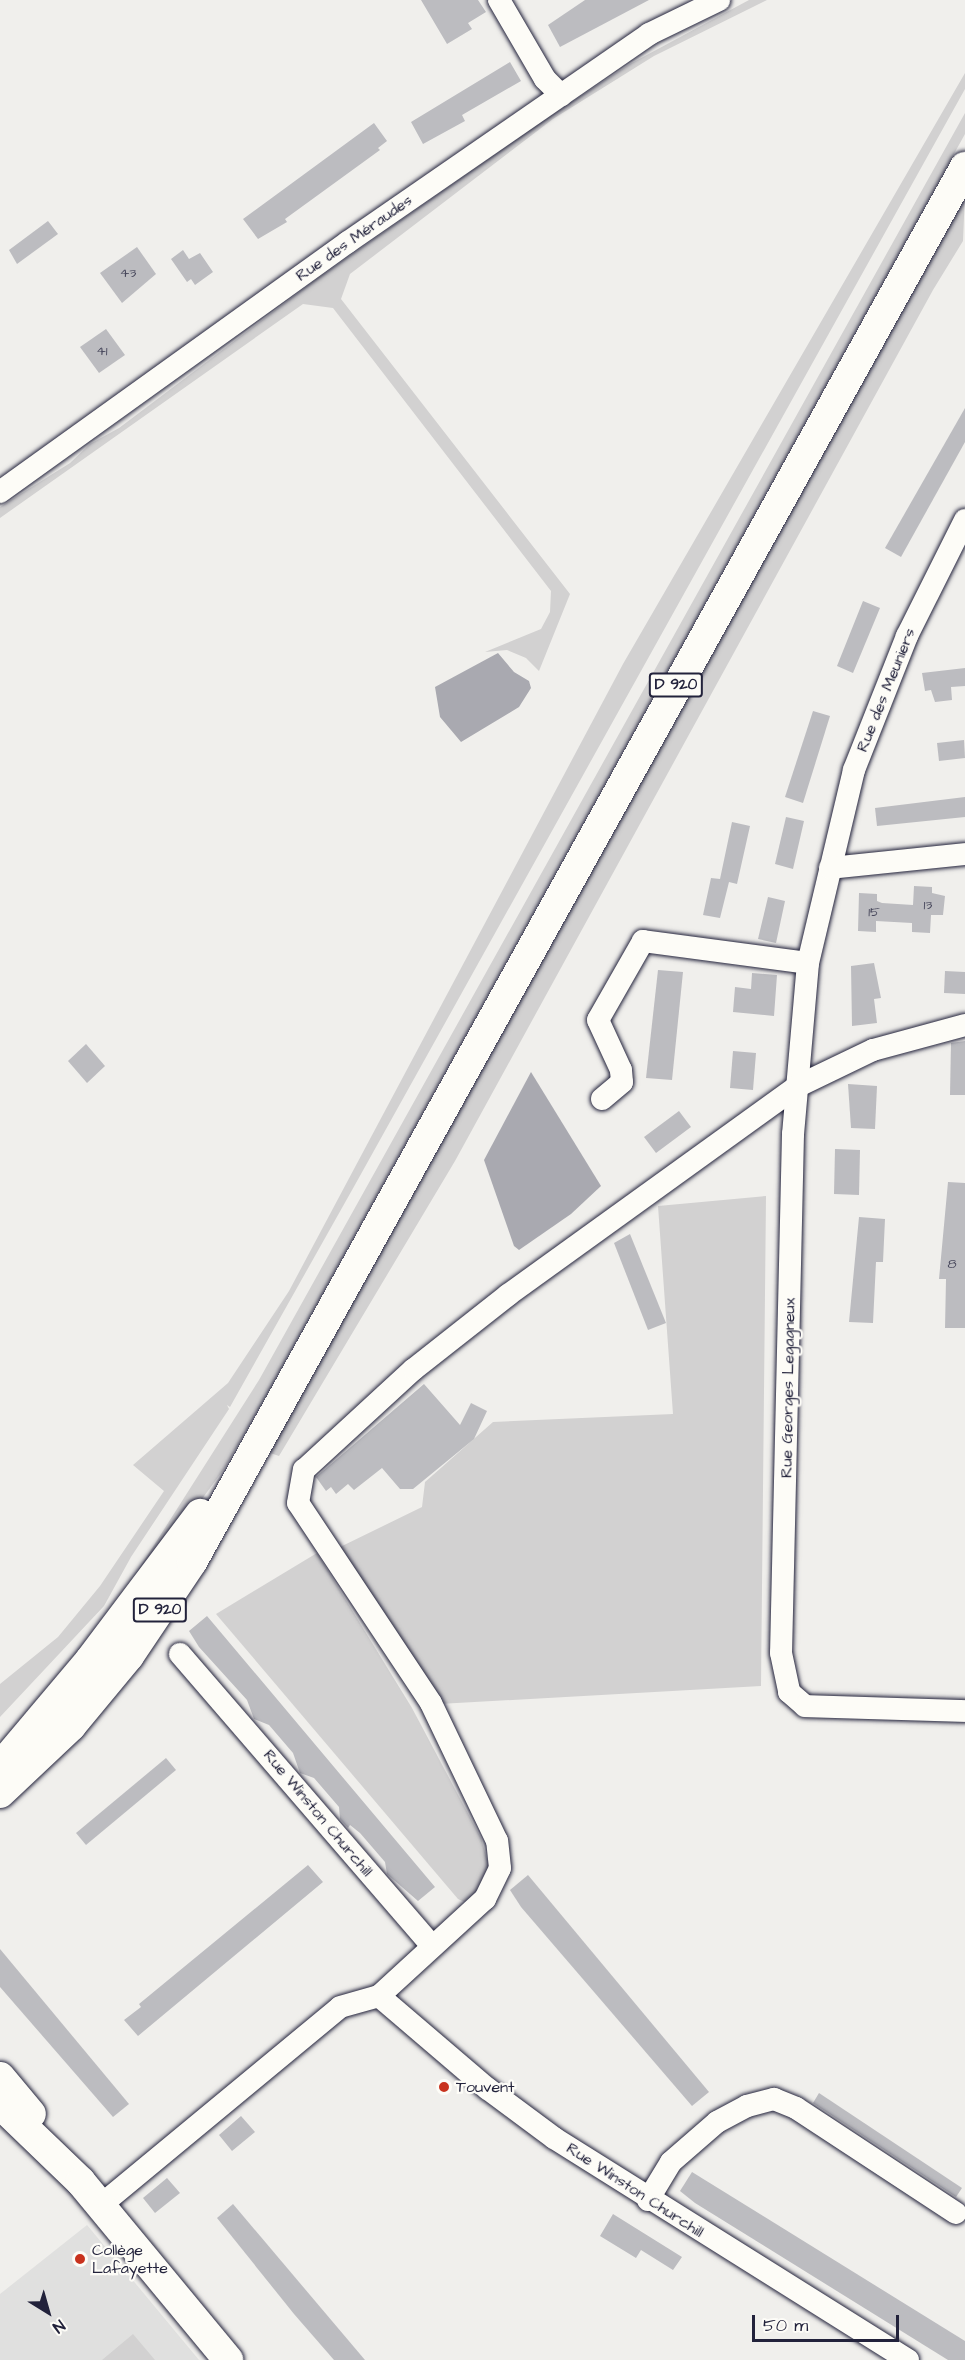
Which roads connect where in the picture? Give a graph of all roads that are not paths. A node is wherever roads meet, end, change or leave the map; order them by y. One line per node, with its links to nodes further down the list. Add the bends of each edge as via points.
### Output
1 (499, 0): 3 (street, via 545,79)
2 (719, 0): 3 (street, Rue des Méraudes, via 649,34)
3 (561, 95): 5 (street, Rue des Méraudes, via 348,242)
4 (965, 167): 13 (main road, D 920)
5 (0, 492)
6 (965, 520): 8 (street, Rue des Meuniers, via 907,636 854,770)
7 (965, 854): 8 (street)
8 (830, 868): 9 (street, Rue des Meuniers)
9 (808, 963): 11 (street, Rue Georges Legagneux); 12 (street, via 643,941 598,1020 621,1070 622,1082)
10 (965, 1025): 11 (street, via 873,1050)
11 (796, 1087): 16 (street, Rue Georges Legagneux, via 781,1653 789,1692 805,1706); 20 (street, via 499,1302 414,1369 304,1470 298,1503 431,1703 497,1840 500,1868 485,1899)
12 (602, 1099)
13 (280, 1398): 15 (main road, D 920, via 153,1579); 19 (main road, D 920, via 203,1542 129,1656 71,1726)
14 (180, 1654): 20 (street, Rue Winston Churchill)
15 (90, 1660): 17 (main road, D 920); 18 (main road, D 920)
16 (965, 1711)
17 (0, 1748)
18 (0, 1767)
19 (0, 1793)
20 (432, 1946): 21 (street)
21 (379, 1996): 25 (street, Rue Winston Churchill, via 488,2089); 26 (street, via 340,2007)
22 (0, 2077): 24 (main road)
23 (0, 2104): 24 (main road)
24 (81, 2182): 26 (main road)
25 (648, 2200): 27 (street, via 671,2162 717,2122 747,2106 774,2099 796,2108); 29 (street, Rue Winston Churchill)
26 (101, 2205): 28 (main road)
27 (956, 2213)
28 (228, 2360)
29 (908, 2360)

